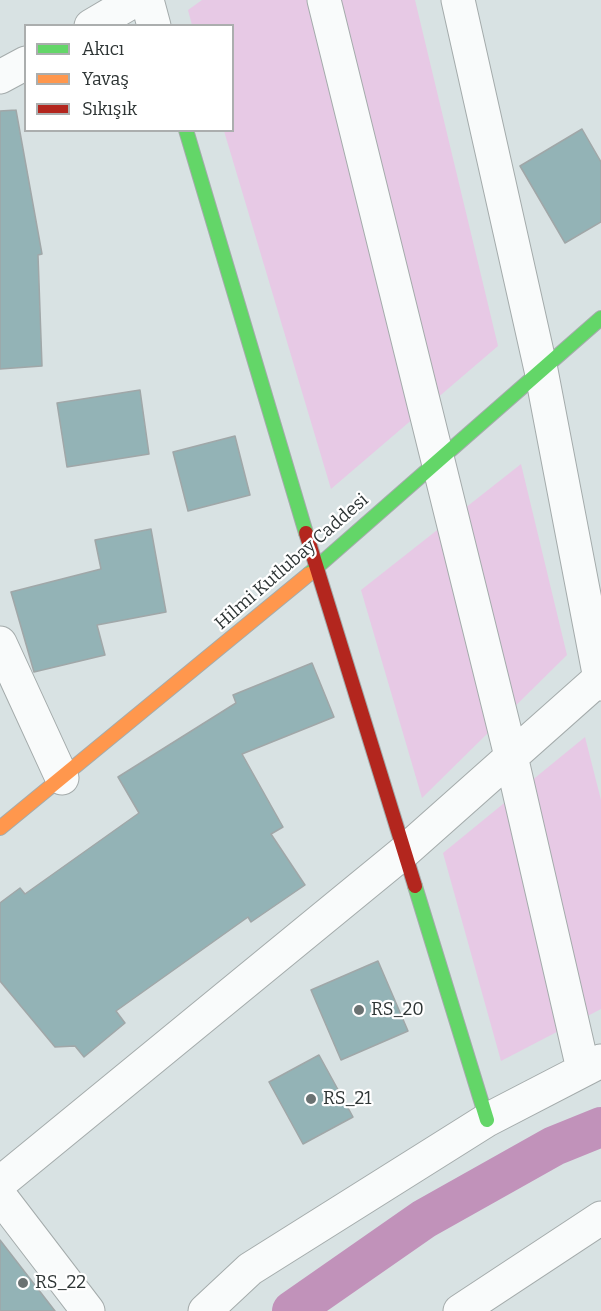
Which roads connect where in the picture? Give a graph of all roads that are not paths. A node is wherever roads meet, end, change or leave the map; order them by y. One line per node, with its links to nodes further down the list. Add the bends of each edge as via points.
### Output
1 (135, 0): 5 (street)
2 (147, 0): 6 (street)
3 (324, 0): 12 (street)
4 (458, 0): 11 (street)
5 (94, 24)
6 (153, 24)
7 (24, 64): 8 (street)
8 (0, 77)
9 (187, 132): 13 (street)
10 (601, 318): 11 (street, Hilmi Kutlubay Caddesi)
11 (542, 370): 12 (street, Hilmi Kutlubay Caddesi); 15 (street)
12 (438, 460): 13 (street, Hilmi Kutlubay Caddesi); 16 (street)
13 (316, 567): 17 (street, Hilmi Kutlubay Caddesi); 19 (street)
14 (0, 643): 17 (street)
15 (601, 679): 16 (street)
16 (511, 756): 19 (street); 20 (street)
17 (62, 778): 18 (street, Hilmi Kutlubay Caddesi)
18 (0, 828)
19 (404, 852): 21 (street); 22 (street)
20 (592, 1065): 21 (street)
21 (487, 1120): 26 (street, via 250,1269)
22 (0, 1183)
23 (0, 1196): 25 (street)
24 (601, 1218): 27 (street)
25 (88, 1311)
26 (205, 1311)
27 (460, 1311)

